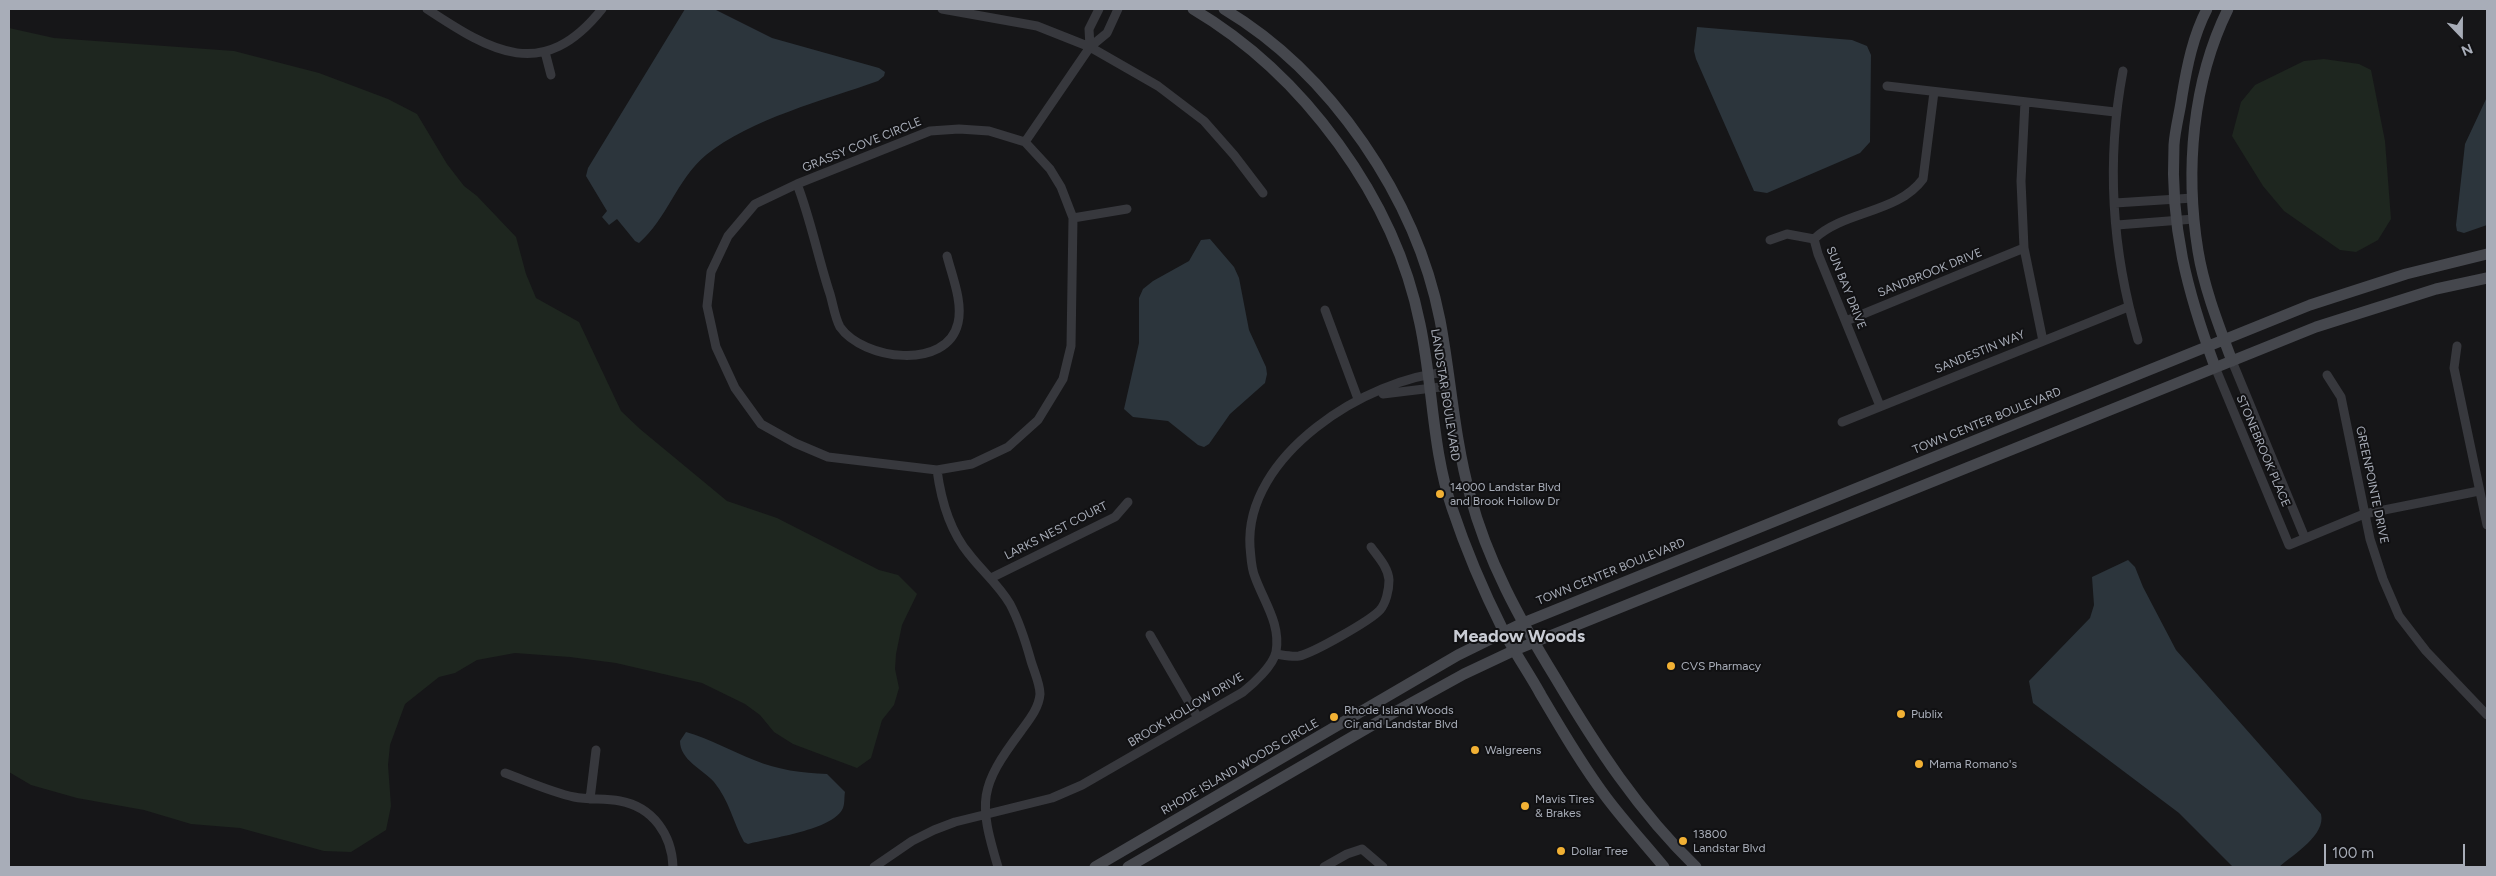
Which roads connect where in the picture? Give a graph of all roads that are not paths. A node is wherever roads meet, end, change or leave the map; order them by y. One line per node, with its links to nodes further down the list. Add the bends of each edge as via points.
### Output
1 (427, 9): 11 (street, via 492,47 516,54)
2 (602, 9): 11 (street, via 576,37)
3 (942, 9): 10 (street, via 1037,26)
4 (1099, 9): 10 (street, via 1089,29)
5 (1118, 9): 10 (street, via 1107,33)
6 (1193, 9): 46 (main road, LANDSTAR BOULEVARD, via 1220,25 1270,67 1314,112 1355,168 1391,234 1414,293)
7 (1224, 9): 45 (main road, LANDSTAR BOULEVARD, via 1284,53 1330,98 1374,159 1412,232 1428,275)
8 (2207, 9): 22 (main road, via 2189,58 2174,143)
9 (2228, 9): 21 (main road, via 2202,82 2192,144)
10 (1090, 47): 18 (street); 20 (street, via 1158,86 1204,121)
11 (545, 52): 13 (street)
12 (2123, 71): 17 (street)
13 (551, 75)
14 (1887, 86): 15 (street)
15 (1934, 92): 16 (street); 29 (street, SUN BAY DRIVE, via 1922,179 1915,190 1826,228)
16 (2025, 102): 17 (street); 31 (street, via 2021,181)
17 (2115, 112): 23 (street)
18 (1025, 142): 19 (street, GRASSY COVE CIRCLE, via 989,131 930,131); 25 (street, GRASSY COVE CIRCLE, via 1050,169)
19 (797, 184): 33 (street, via 809,214 819,260 840,326 854,341 874,351 919,356 936,351 951,339 958,322 957,296); 53 (street, GRASSY COVE CIRCLE, via 755,204 728,236 711,272 707,306 714,339 735,388 761,424 795,443 828,456)
20 (1263, 193)
21 (2193, 198): 22 (street); 26 (main road)
22 (2174, 200): 23 (street); 27 (main road)
23 (2114, 203): 28 (street)
24 (1127, 209): 25 (street)
25 (1073, 218): 53 (street, GRASSY COVE CIRCLE, via 1071,346 1063,379 1038,420 1008,447 972,464)
26 (2194, 219): 27 (street); 39 (main road, via 2198,253)
27 (2175, 221): 28 (street); 42 (main road, via 2185,277)
28 (2117, 225): 35 (street)
29 (1814, 239): 30 (street, via 1788,234); 37 (street, SUN BAY DRIVE)
30 (1770, 240)
31 (2024, 248): 37 (street, SANDBROOK DRIVE); 40 (street)
32 (2487, 254): 39 (main road, TOWN CENTER BOULEVARD, via 2359,289)
33 (947, 256)
34 (2487, 278): 43 (main road, via 2316,326)
35 (2128, 307): 38 (street); 40 (street, SANDESTIN WAY)
36 (1325, 310): 50 (street)
37 (1846, 321): 51 (street, SUN BAY DRIVE)
38 (2138, 340)
39 (2224, 340): 42 (main road, TOWN CENTER BOULEVARD); 43 (main road)
40 (2043, 341): 51 (street, SANDESTIN WAY)
41 (2458, 346): 54 (street, via 2454,368)
42 (2207, 347): 44 (main road); 55 (main road, TOWN CENTER BOULEVARD)
43 (2232, 361): 44 (main road); 60 (street, STONEBROOK PLACE)
44 (2215, 367): 58 (main road); 60 (street, STONEBROOK PLACE, via 2289,545)
45 (1448, 372): 46 (street); 48 (main road, LANDSTAR BOULEVARD)
46 (1430, 373): 49 (main road, LANDSTAR BOULEVARD); 50 (street)
47 (2328, 375): 57 (street, GREENPOINTE DRIVE, via 2341,397)
48 (1450, 386): 49 (street); 63 (main road, LANDSTAR BOULEVARD, via 1470,496 1493,561)
49 (1431, 389): 50 (street); 64 (main road, LANDSTAR BOULEVARD, via 1451,505 1471,561)
50 (1358, 399): 68 (street, via 1319,425 1284,457 1265,484 1253,514 1250,545 1254,575 1276,627)
51 (1880, 406): 52 (street, SANDESTIN WAY)
52 (1842, 422)
53 (937, 470): 62 (street, via 941,500 955,533)
54 (2479, 491): 57 (street); 59 (street)
55 (1826, 501): 58 (main road); 63 (main road, TOWN CENTER BOULEVARD)
56 (1128, 502): 62 (street, LARKS NEST COURT, via 1114,517)
57 (2364, 514): 60 (street); 70 (street, GREENPOINTE DRIVE, via 2383,580 2399,616 2426,651)
58 (1835, 521): 66 (main road)
59 (2487, 525)
60 (2305, 538)
61 (1371, 547): 68 (street, via 1385,566 1389,580 1380,609 1368,620 1315,650 1298,656)
62 (991, 578): 76 (street, via 1010,604 1040,694 1035,711 995,768 988,785)
63 (1523, 623): 64 (main road, TOWN CENTER BOULEVARD); 66 (main road, LANDSTAR BOULEVARD)
64 (1504, 632): 67 (main road, LANDSTAR BOULEVARD); 80 (main road, RHODE ISLAND WOODS CIRCLE, via 1450,660)
65 (1150, 635): 72 (street)
66 (1534, 643): 67 (main road); 85 (main road, LANDSTAR BOULEVARD, via 1584,729 1620,782)
67 (1515, 650): 81 (main road, via 1395,712); 84 (main road, LANDSTAR BOULEVARD, via 1605,797)
68 (1276, 654): 72 (street, BROOK HOLLOW DRIVE, via 1258,679 1243,692)
69 (2487, 700): 70 (street)
70 (2479, 708): 71 (street, GREENPOINTE DRIVE)
71 (2487, 715)
72 (1198, 718): 76 (street, BROOK HOLLOW DRIVE, via 1082,785 1052,798)
73 (596, 750): 75 (street)
74 (505, 773): 75 (street, via 565,795)
75 (590, 799): 77 (street, via 628,802 650,814 669,842)
76 (984, 814): 78 (street, BROOK HOLLOW DRIVE, via 926,834); 79 (street)
77 (673, 867)
78 (874, 867)
79 (998, 867)
80 (1095, 867)
81 (1128, 867)
82 (1324, 867): 83 (street, via 1362,849)
83 (1383, 867)
84 (1664, 867)
85 (1696, 867)

